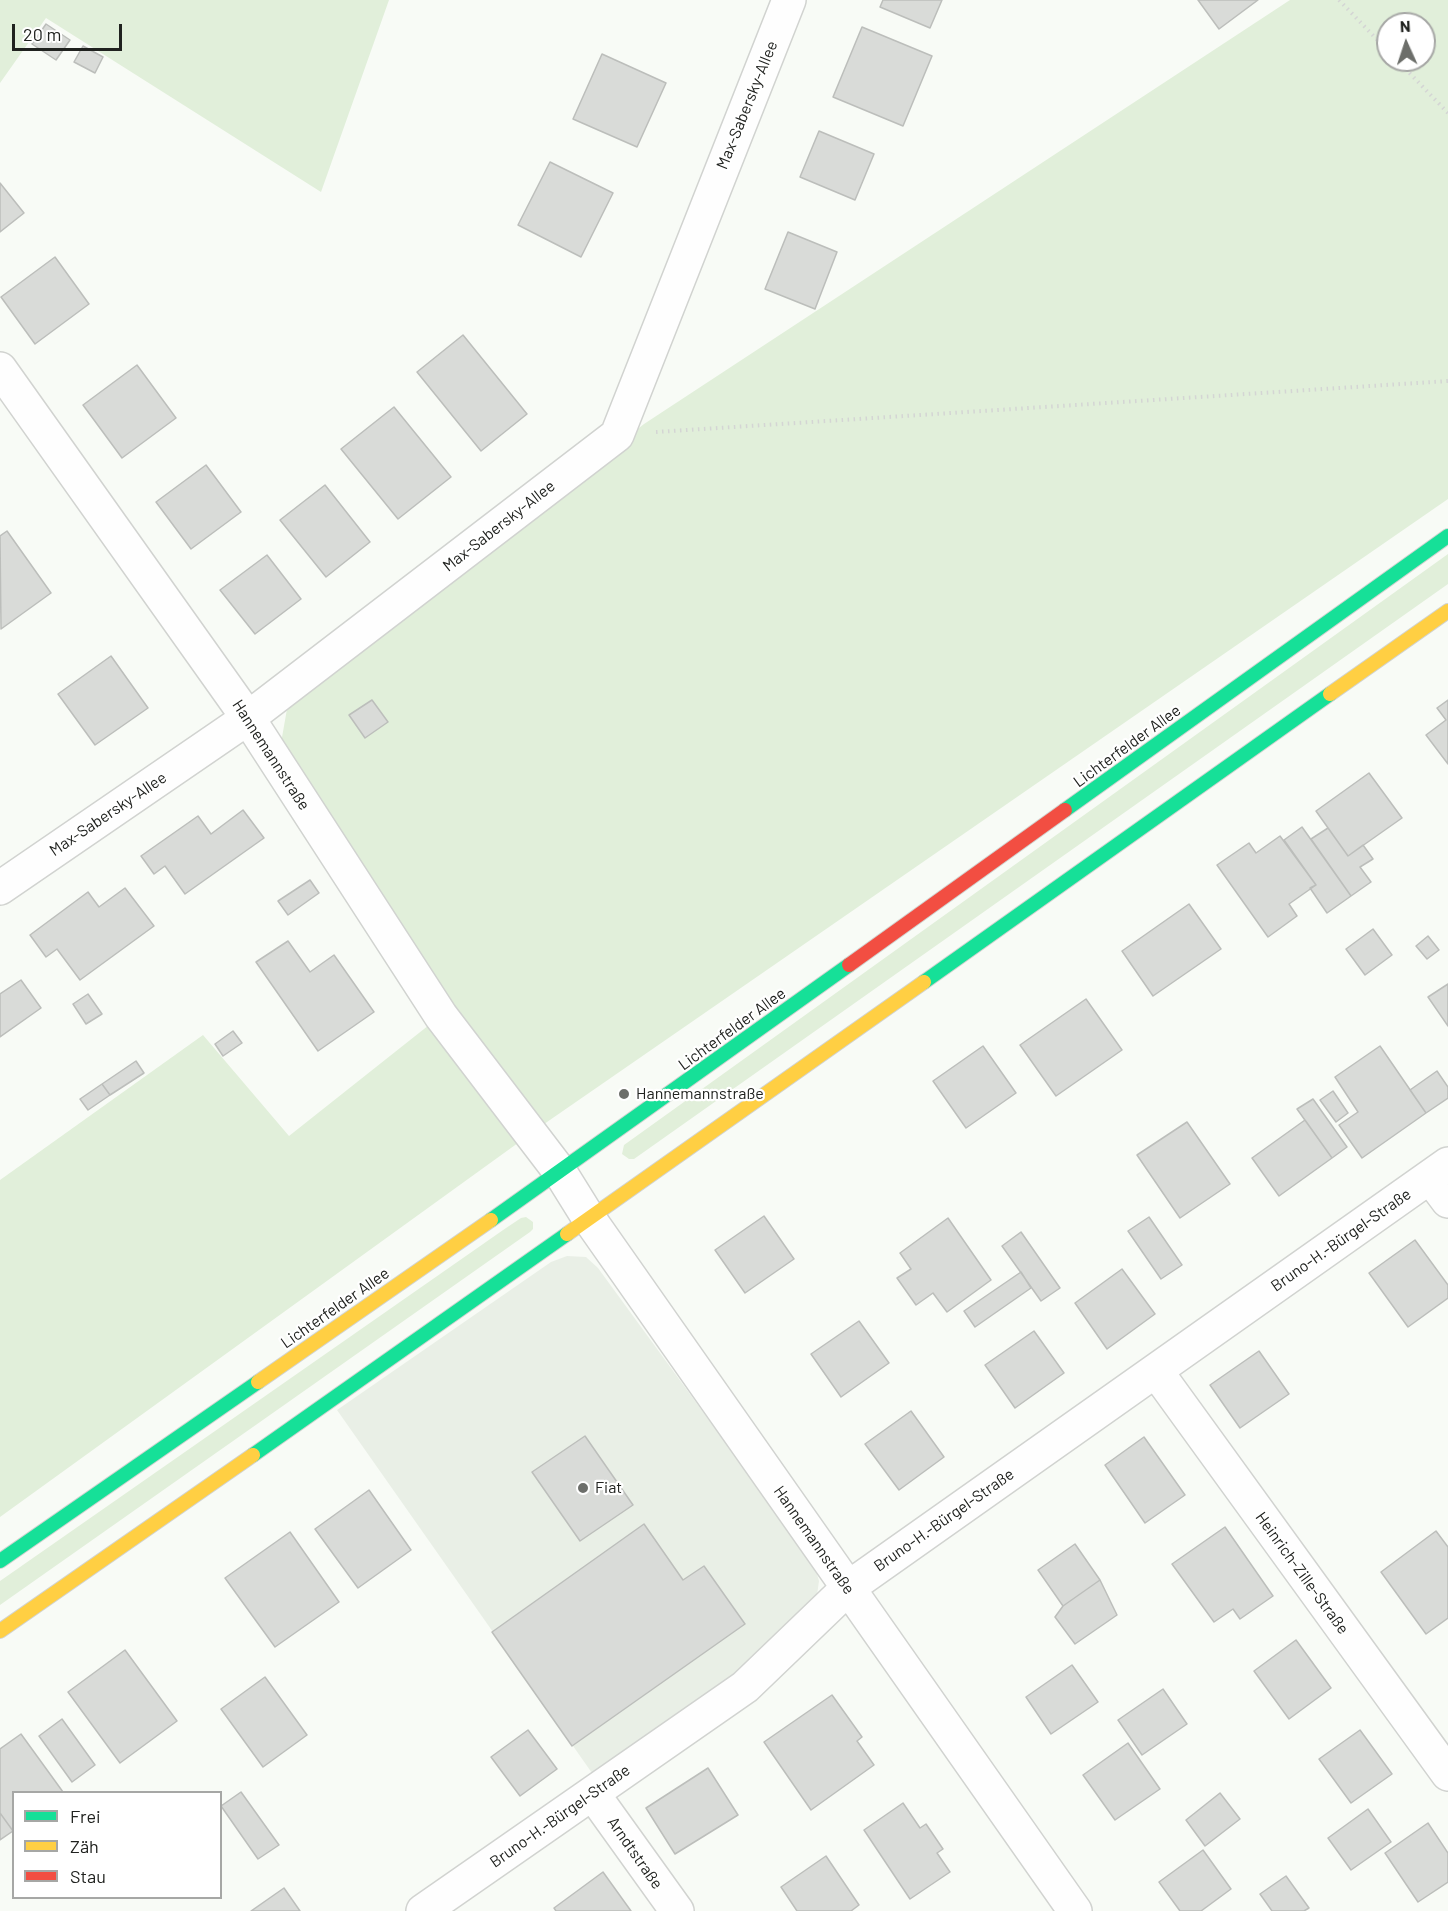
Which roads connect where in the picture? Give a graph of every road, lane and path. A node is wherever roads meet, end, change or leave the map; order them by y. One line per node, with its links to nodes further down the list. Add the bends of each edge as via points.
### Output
1 (789, 0): 8 (street, Max-Sabersky-Allee)
2 (1339, 0): 3 (path)
3 (1376, 39)
4 (1408, 72): 5 (path)
5 (1448, 114)
6 (0, 369): 11 (street, Hannemannstraße)
7 (1448, 381): 8 (path)
8 (617, 435): 11 (street, Max-Sabersky-Allee)
9 (1448, 536): 13 (main road, Lichterfelder Allee)
10 (1448, 611): 15 (main road)
11 (248, 718): 12 (street, Max-Sabersky-Allee); 13 (street, Hannemannstraße, via 441,1016)
12 (0, 888)
13 (560, 1172): 15 (street, Hannemannstraße); 17 (main road, Lichterfelder Allee)
14 (1442, 1181): 16 (street, Bruno-H.-Bürgel-Straße)
15 (588, 1217): 18 (street, Hannemannstraße); 19 (main road)
16 (1156, 1371): 18 (street, Bruno-H.-Bürgel-Straße); 20 (street, Heinrich-Zille-Straße)
17 (0, 1561)
18 (848, 1588): 21 (street, Bruno-H.-Bürgel-Straße, via 745,1687); 24 (street, Hannemannstraße)
19 (0, 1631)
20 (1448, 1774)
21 (593, 1794): 22 (street, Bruno-H.-Bürgel-Straße); 23 (street, Arndtstraße)
22 (423, 1911)
23 (677, 1911)
24 (1076, 1911)

